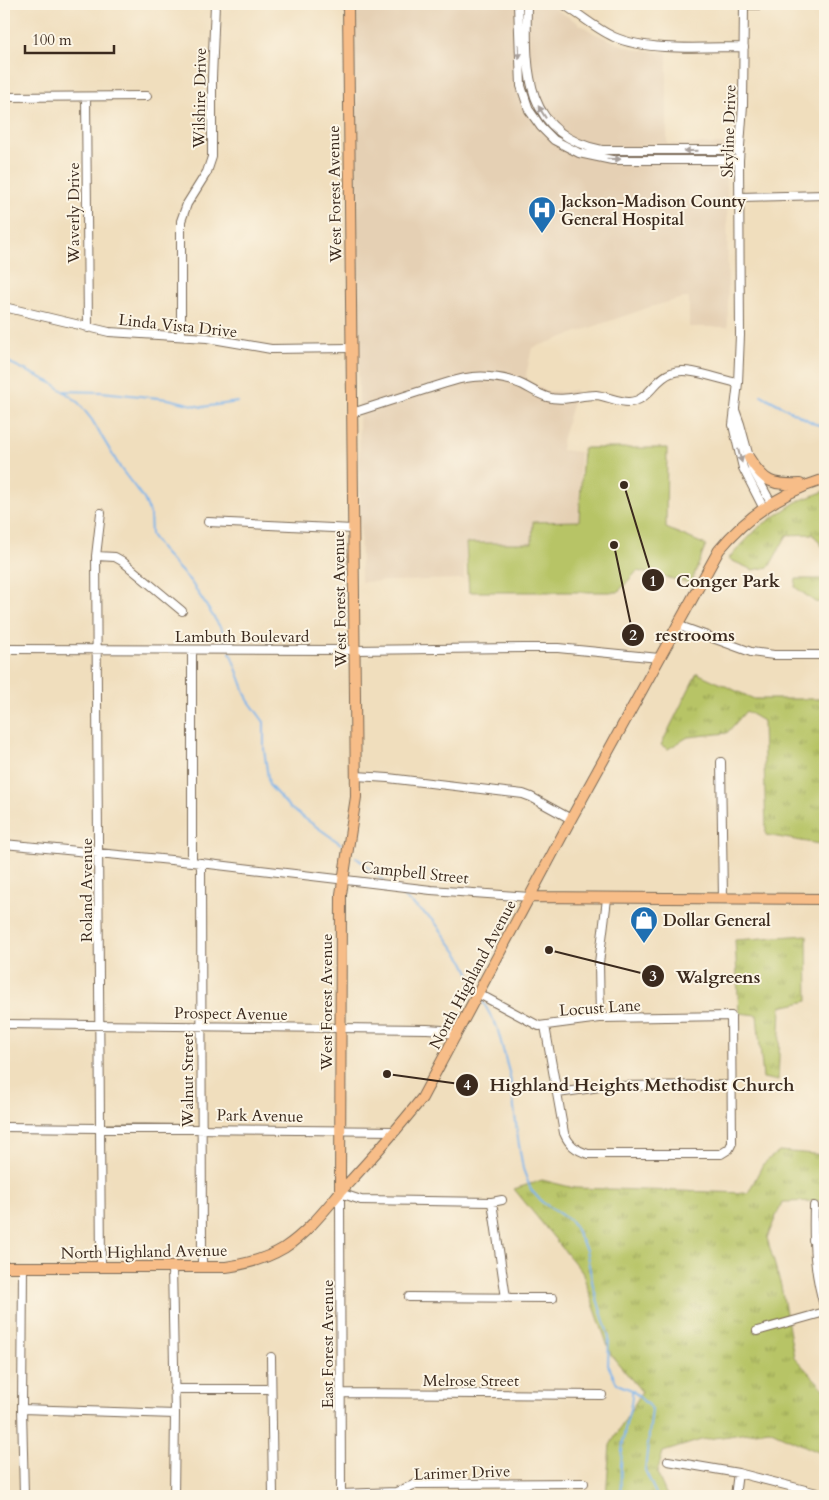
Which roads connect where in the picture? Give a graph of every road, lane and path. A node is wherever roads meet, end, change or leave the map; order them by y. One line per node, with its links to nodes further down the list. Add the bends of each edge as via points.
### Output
1 (215, 4): 18 (street, Wilshire Drive, via 212,157 181,220)
2 (348, 4): 19 (main road, West Forest Avenue)
3 (518, 4): 13 (street, one-way to 13, via 521,86 530,110 554,140 579,153 612,160)
4 (528, 4): 12 (street, one-way to 4, via 602,150 562,134 539,108 530,83)
5 (563, 4): 8 (street, via 614,37 634,43)
6 (744, 4): 7 (street); 8 (street, Skyline Drive)
7 (825, 5)
8 (744, 47): 12 (street, Skyline Drive)
9 (148, 96): 11 (street)
10 (4, 97): 11 (street)
11 (86, 97): 17 (street, Waverly Drive)
12 (740, 150): 13 (street, Skyline Drive)
13 (739, 160): 15 (street, Skyline Drive)
14 (825, 194): 15 (street)
15 (741, 197): 20 (street, Skyline Drive)
16 (4, 308): 17 (street, Linda Vista Drive)
17 (88, 328): 18 (street, Linda Vista Drive)
18 (181, 336): 19 (street, Linda Vista Drive, via 264,349)
19 (351, 348): 22 (main road, West Forest Avenue)
20 (738, 383): 21 (street, Skyline Drive); 22 (street, via 694,372 672,372 639,400 624,402 595,395 554,398 506,379 473,377 448,382)
21 (734, 408): 23 (street, Skyline Drive); 26 (street, Skyline Drive, one-way to 26, via 733,425 743,468)
22 (352, 414): 29 (main road, West Forest Avenue)
23 (749, 458): 25 (main road, via 767,481); 26 (street, Skyline Drive)
24 (825, 479): 25 (main road, North Highland Avenue)
25 (809, 484): 26 (main road, North Highland Avenue)
26 (767, 505): 32 (main road, North Highland Avenue, via 738,528 719,550)
27 (101, 514): 30 (street, Roland Avenue)
28 (208, 522): 29 (street)
29 (353, 529): 36 (main road, West Forest Avenue)
30 (96, 556): 31 (street, via 122,561); 34 (street, Roland Avenue)
31 (182, 611)
32 (678, 625): 37 (street, via 752,652); 38 (main road, North Highland Avenue)
33 (4, 649): 34 (street, Lambuth Boulevard)
34 (96, 649): 35 (street, Lambuth Boulevard); 43 (street, Roland Avenue)
35 (192, 650): 36 (street, Lambuth Boulevard); 44 (street)
36 (354, 650): 38 (street, Lambuth Boulevard, via 550,648); 40 (main road, West Forest Avenue)
37 (825, 655)
38 (659, 658): 41 (main road, North Highland Avenue)
39 (721, 762): 49 (street)
40 (356, 776): 41 (street, via 523,794); 46 (main road, West Forest Avenue, via 355,814)
41 (571, 818): 47 (main road, North Highland Avenue)
42 (4, 844): 43 (street, Campbell Street)
43 (99, 854): 44 (street, Campbell Street); 54 (street, Roland Avenue)
44 (192, 862): 45 (street, Campbell Street)
45 (201, 864): 46 (street, Campbell Street); 55 (street, Walnut Street)
46 (342, 879): 47 (street, Campbell Street); 57 (main road, West Forest Avenue)
47 (530, 897): 48 (main road, Campbell Street); 51 (main road, North Highland Avenue)
48 (607, 899): 49 (main road, Campbell Street); 52 (street, via 599,964)
49 (723, 899): 50 (main road, Campbell Street)
50 (825, 899)
51 (480, 991): 56 (street, Locust Lane, via 532,1023); 58 (main road, North Highland Avenue)
52 (600, 1018): 56 (street, Locust Lane); 59 (street, Locust Lane, via 732,1016)
53 (4, 1024): 54 (street, Prospect Avenue)
54 (100, 1025): 55 (street, Prospect Avenue); 62 (street, Roland Avenue)
55 (201, 1026): 57 (street, Prospect Avenue); 63 (street, Walnut Street)
56 (545, 1026): 60 (street)
57 (341, 1028): 58 (street, Prospect Avenue, via 442,1030); 64 (main road, West Forest Avenue)
58 (456, 1036): 65 (main road, North Highland Avenue, via 422,1098)
59 (730, 1085): 60 (street, via 607,1086); 60 (street, via 732,1143 721,1154 588,1154 567,1140)
60 (558, 1093)
61 (4, 1127): 62 (street, Park Avenue)
62 (101, 1128): 63 (street, Park Avenue); 74 (street, Roland Avenue)
63 (201, 1128): 64 (street, Park Avenue); 76 (street, Walnut Street)
64 (340, 1130): 65 (street, Park Avenue); 66 (main road, West Forest Avenue)
65 (396, 1131): 66 (main road, North Highland Avenue)
66 (340, 1192): 68 (street, via 361,1200); 76 (main road, North Highland Avenue, via 316,1221 284,1248 254,1262); 85 (street, East Forest Avenue)
67 (502, 1200): 68 (street)
68 (492, 1202): 78 (street)
69 (814, 1206): 70 (street)
70 (813, 1240): 71 (street); 80 (street, via 817,1283)
71 (825, 1240)
72 (4, 1267): 73 (main road, North Highland Avenue)
73 (23, 1267): 74 (main road, North Highland Avenue); 87 (street)
74 (102, 1267): 75 (main road, North Highland Avenue)
75 (172, 1267): 76 (main road, North Highland Avenue); 83 (street)
76 (202, 1267)
77 (409, 1297): 78 (street)
78 (506, 1298): 79 (street)
79 (553, 1298)
80 (825, 1310): 81 (street)
81 (757, 1331)
82 (271, 1357): 84 (street)
83 (174, 1389): 84 (street); 88 (street)
84 (270, 1389): 96 (street)
85 (341, 1393): 86 (street, Melrose Street); 93 (street, East Forest Avenue)
86 (602, 1395)
87 (22, 1409): 88 (street); 94 (street)
88 (175, 1414): 95 (street)
89 (668, 1461): 90 (street)
90 (738, 1473): 92 (street); 97 (street)
91 (584, 1483): 93 (street, Larimer Drive, via 416,1484 396,1492)
92 (825, 1494)
93 (341, 1495)
94 (24, 1496)
95 (174, 1496)
96 (273, 1496)
97 (735, 1496)

